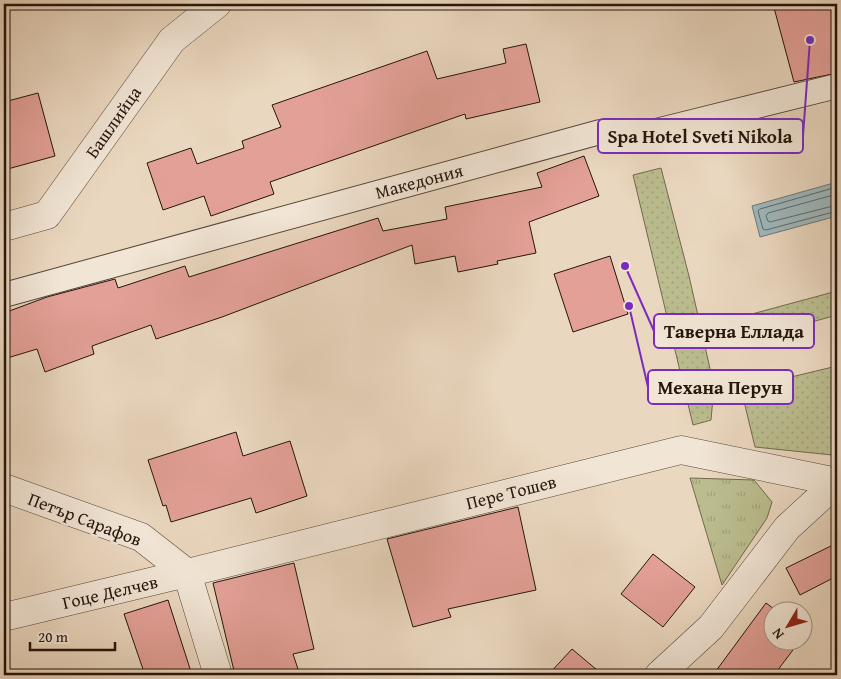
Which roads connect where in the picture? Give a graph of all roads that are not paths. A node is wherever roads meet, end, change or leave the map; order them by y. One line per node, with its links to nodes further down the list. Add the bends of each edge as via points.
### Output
1 (217, 4): 3 (street, Башлийца, via 172,40 47,215)
2 (837, 86): 4 (street, Македония, via 652,132 600,132)
3 (4, 227)
4 (4, 295)
5 (837, 482): 7 (street, Пере Тошев, via 681,450); 10 (street, via 787,528 711,626)
6 (4, 488): 7 (street, Петър Сарафов, via 141,537)
7 (187, 573): 8 (street, Гоце Делчев); 9 (street)
8 (4, 617)
9 (218, 675)
10 (659, 675)

